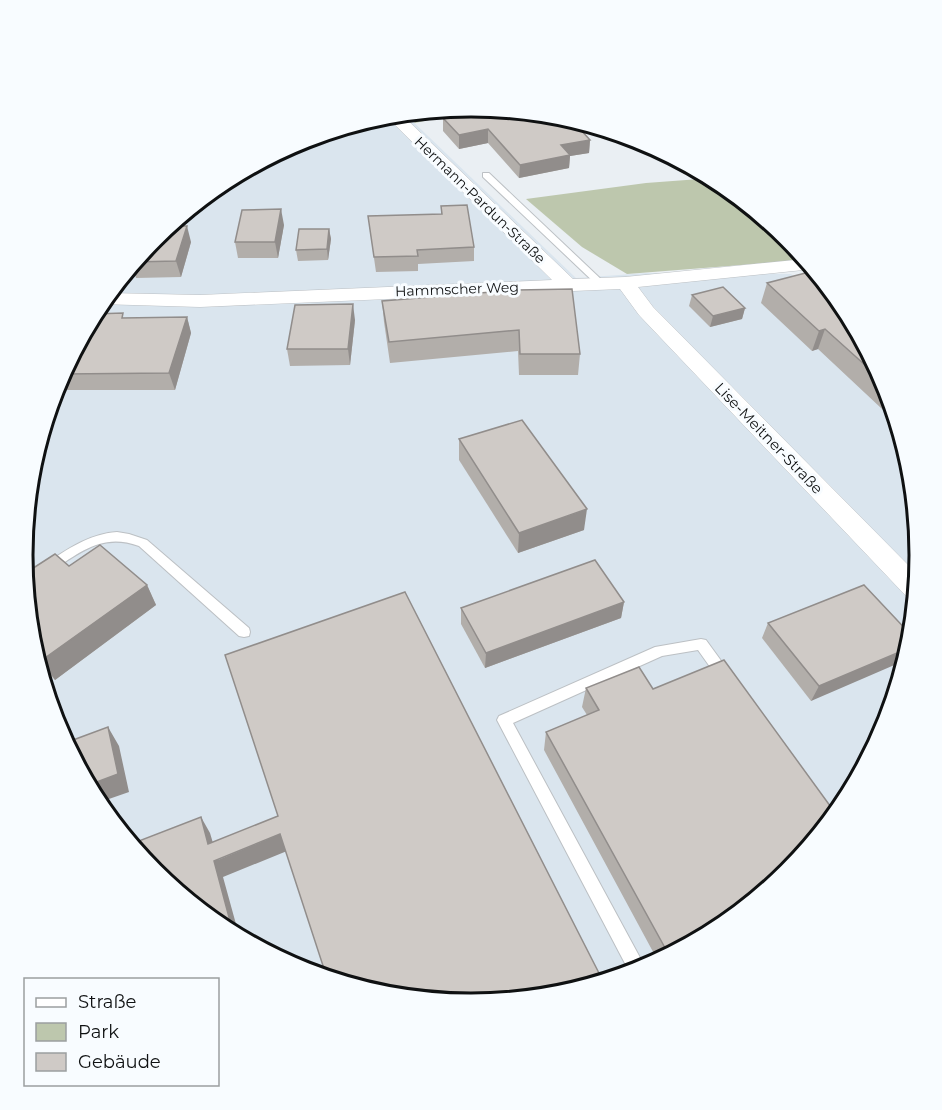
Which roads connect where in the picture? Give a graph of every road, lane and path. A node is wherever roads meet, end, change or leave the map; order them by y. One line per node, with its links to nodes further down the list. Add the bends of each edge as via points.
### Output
1 (401, 123): 6 (street, Hermann-Pardun-Straße)
2 (486, 175): 5 (lane)
3 (799, 265): 4 (street, Hammscher Weg)
4 (625, 283): 5 (street, Hammscher Weg); 9 (street, Lise-Meitner-Straße, via 646,311)
5 (601, 284): 6 (street, Hammscher Weg)
6 (568, 285): 7 (street, Hammscher Weg, via 200,301)
7 (116, 299)
8 (35, 576): 10 (lane, via 91,542 105,536 127,535 143,543)
9 (908, 582)
10 (244, 632)
11 (735, 690): 12 (lane, via 701,644 660,651 504,720)
12 (633, 962)

